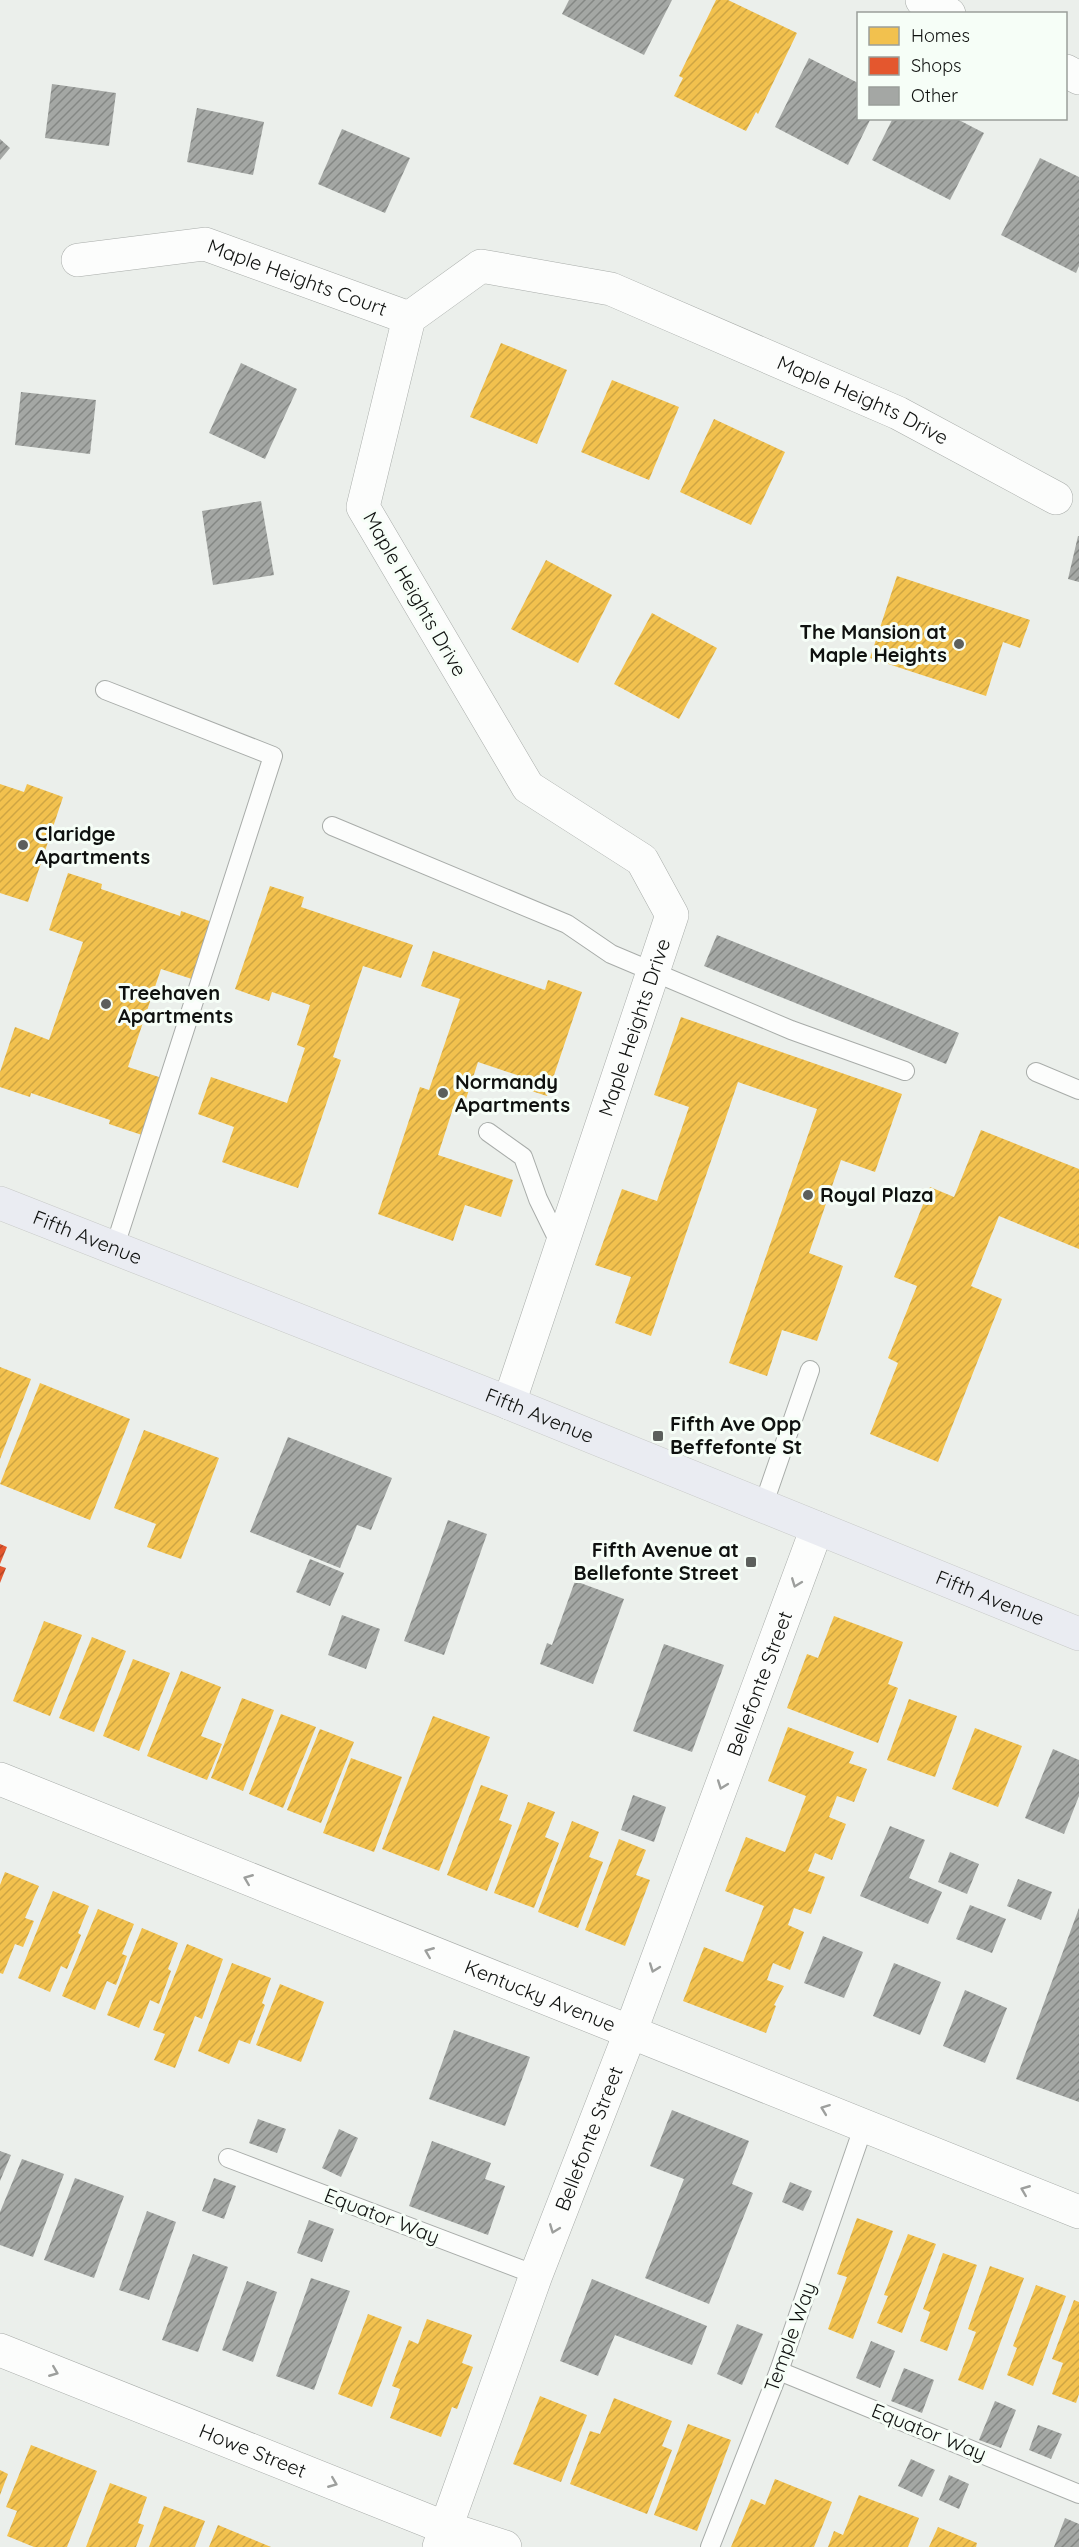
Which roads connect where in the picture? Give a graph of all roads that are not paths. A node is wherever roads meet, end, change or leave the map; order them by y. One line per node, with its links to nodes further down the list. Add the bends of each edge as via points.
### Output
1 (922, 0): 2 (street)
2 (945, 12)
3 (78, 260): 4 (street, Maple Heights Court, via 205,244)
4 (409, 318): 5 (street, Maple Heights Drive, via 481,266 611,289 898,413); 8 (street, Maple Heights Drive, via 363,507 528,787 642,860 672,915)
5 (1056, 498)
6 (105, 690): 15 (lane, via 273,756)
7 (332, 826): 8 (lane, via 567,924 611,954)
8 (652, 971): 9 (lane, via 791,1030); 14 (street, Maple Heights Drive)
9 (905, 1071)
10 (1036, 1072): 11 (lane)
11 (1079, 1090)
12 (488, 1132): 14 (lane, via 523,1157)
13 (0, 1203): 15 (highway, Fifth Avenue)
14 (561, 1246): 17 (street, Maple Heights Drive)
15 (114, 1249): 17 (highway, Fifth Avenue)
16 (810, 1370): 18 (lane)
17 (509, 1403): 18 (highway, Fifth Avenue)
18 (763, 1506): 19 (highway, Fifth Avenue)
19 (817, 1528): 20 (highway, Fifth Avenue); 22 (street, Bellefonte Street, one-way to 22)
20 (1079, 1634)
21 (0, 1779): 22 (street, Kentucky Avenue, one-way to 21)
22 (630, 2033): 23 (street, Kentucky Avenue, one-way to 22); 26 (street, Bellefonte Street, one-way to 26)
23 (864, 2125): 25 (street, Kentucky Avenue, one-way to 23); 28 (lane, Temple Way)
24 (228, 2158): 26 (lane, Equator Way)
25 (1079, 2212)
26 (536, 2275): 30 (street, Bellefonte Street)
27 (0, 2350): 30 (street, Howe Street, one-way to 30)
28 (779, 2371): 29 (lane, Equator Way); 32 (lane, Temple Way)
29 (1079, 2494)
30 (443, 2537): 31 (street, Howe Street, via 478,2536)
31 (506, 2547)
32 (710, 2547)

